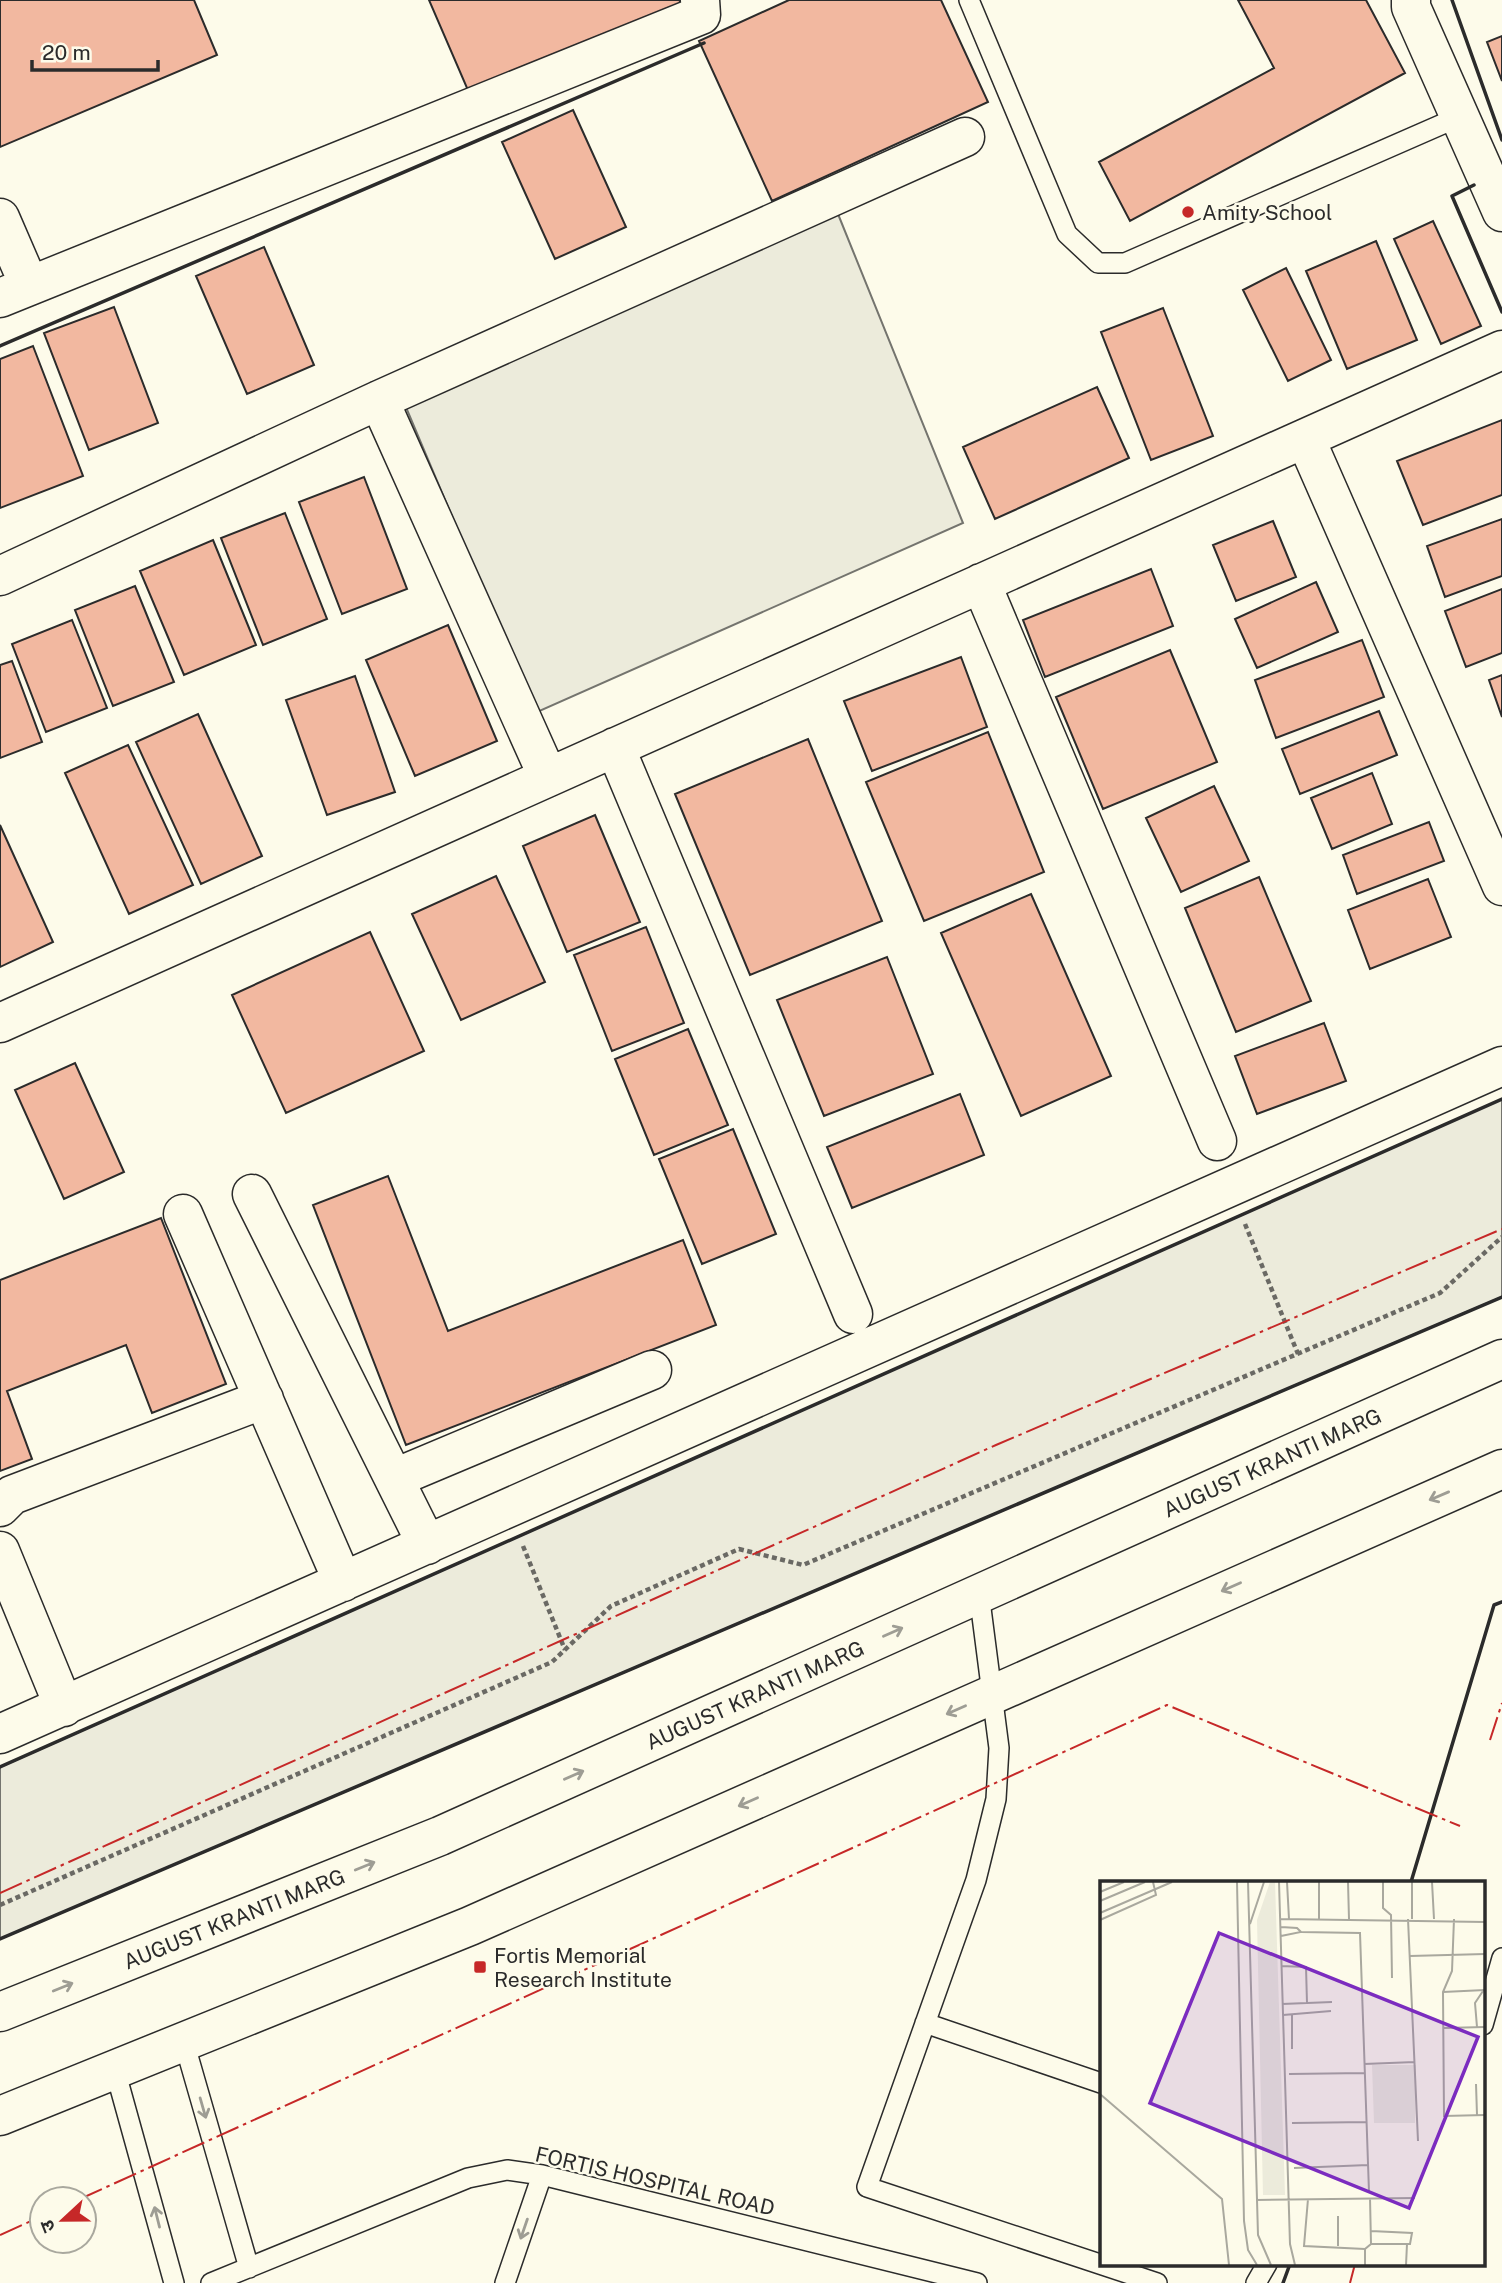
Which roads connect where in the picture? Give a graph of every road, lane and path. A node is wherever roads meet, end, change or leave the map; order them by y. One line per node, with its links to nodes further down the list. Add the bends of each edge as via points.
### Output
1 (700, 0): 8 (street, via 701,15)
2 (969, 0): 4 (lane, via 1068,234 1098,262 1125,263)
3 (1411, 0): 4 (street)
4 (1461, 116): 6 (street)
5 (965, 137): 10 (street)
6 (1502, 212)
7 (0, 218): 8 (street)
8 (15, 292)
9 (1502, 350): 11 (street)
10 (379, 400): 12 (street); 15 (street)
11 (1306, 440): 13 (street); 16 (street)
12 (0, 576)
13 (981, 583): 14 (street); 19 (street)
14 (615, 747): 15 (street); 24 (street)
15 (548, 777): 17 (street)
16 (1502, 886)
17 (0, 1023)
18 (1502, 1066): 20 (street)
19 (1217, 1141)
20 (1230, 1188): 25 (path); 32 (street)
21 (252, 1194): 30 (street)
22 (183, 1214): 28 (street)
23 (1502, 1237): 25 (path, via 1440,1293)
24 (853, 1314)
25 (1298, 1353): 37 (path, via 803,1565 739,1549 611,1606)
26 (1502, 1359): 36 (street, AUGUST KRANTI MARG)
27 (652, 1370): 30 (street)
28 (264, 1399): 31 (street, via 12,1495); 35 (street)
29 (1502, 1469): 38 (street, one-way to 38)
30 (395, 1478): 33 (street)
31 (0, 1507)
32 (508, 1509): 33 (street); 37 (path)
33 (427, 1545): 35 (street)
34 (0, 1551): 39 (street)
35 (343, 1582): 39 (street)
36 (979, 1592): 38 (lane); 43 (street, AUGUST KRANTI MARG, one-way to 36, via 440,1836)
37 (565, 1650): 41 (path, via 552,1662)
38 (993, 1693): 45 (lane, via 999,1748 996,1799 976,1880); 46 (street, one-way to 46, via 470,1926)
39 (64, 1707): 40 (street)
40 (0, 1734)
41 (0, 1905)
42 (1502, 1958): 44 (lane)
43 (0, 2012)
44 (1484, 2021)
45 (925, 2023): 48 (lane); 51 (lane, via 867,2187)
46 (184, 2042): 47 (street); 54 (lane, one-way to 54)
47 (116, 2070): 49 (street); 55 (lane, one-way to 47)
48 (1100, 2082)
49 (0, 2116)
50 (542, 2175): 54 (lane, FORTIS HOSPITAL ROAD, via 506,2170 468,2178); 57 (lane, one-way to 57); 58 (lane, FORTIS HOSPITAL ROAD)
51 (1100, 2264)
52 (1106, 2266): 59 (lane)
53 (1266, 2266): 60 (lane)
54 (249, 2269): 56 (lane, FORTIS HOSPITAL ROAD)
55 (174, 2283)
56 (211, 2283)
57 (505, 2283)
58 (977, 2283)
59 (1157, 2283)
60 (1256, 2283)

